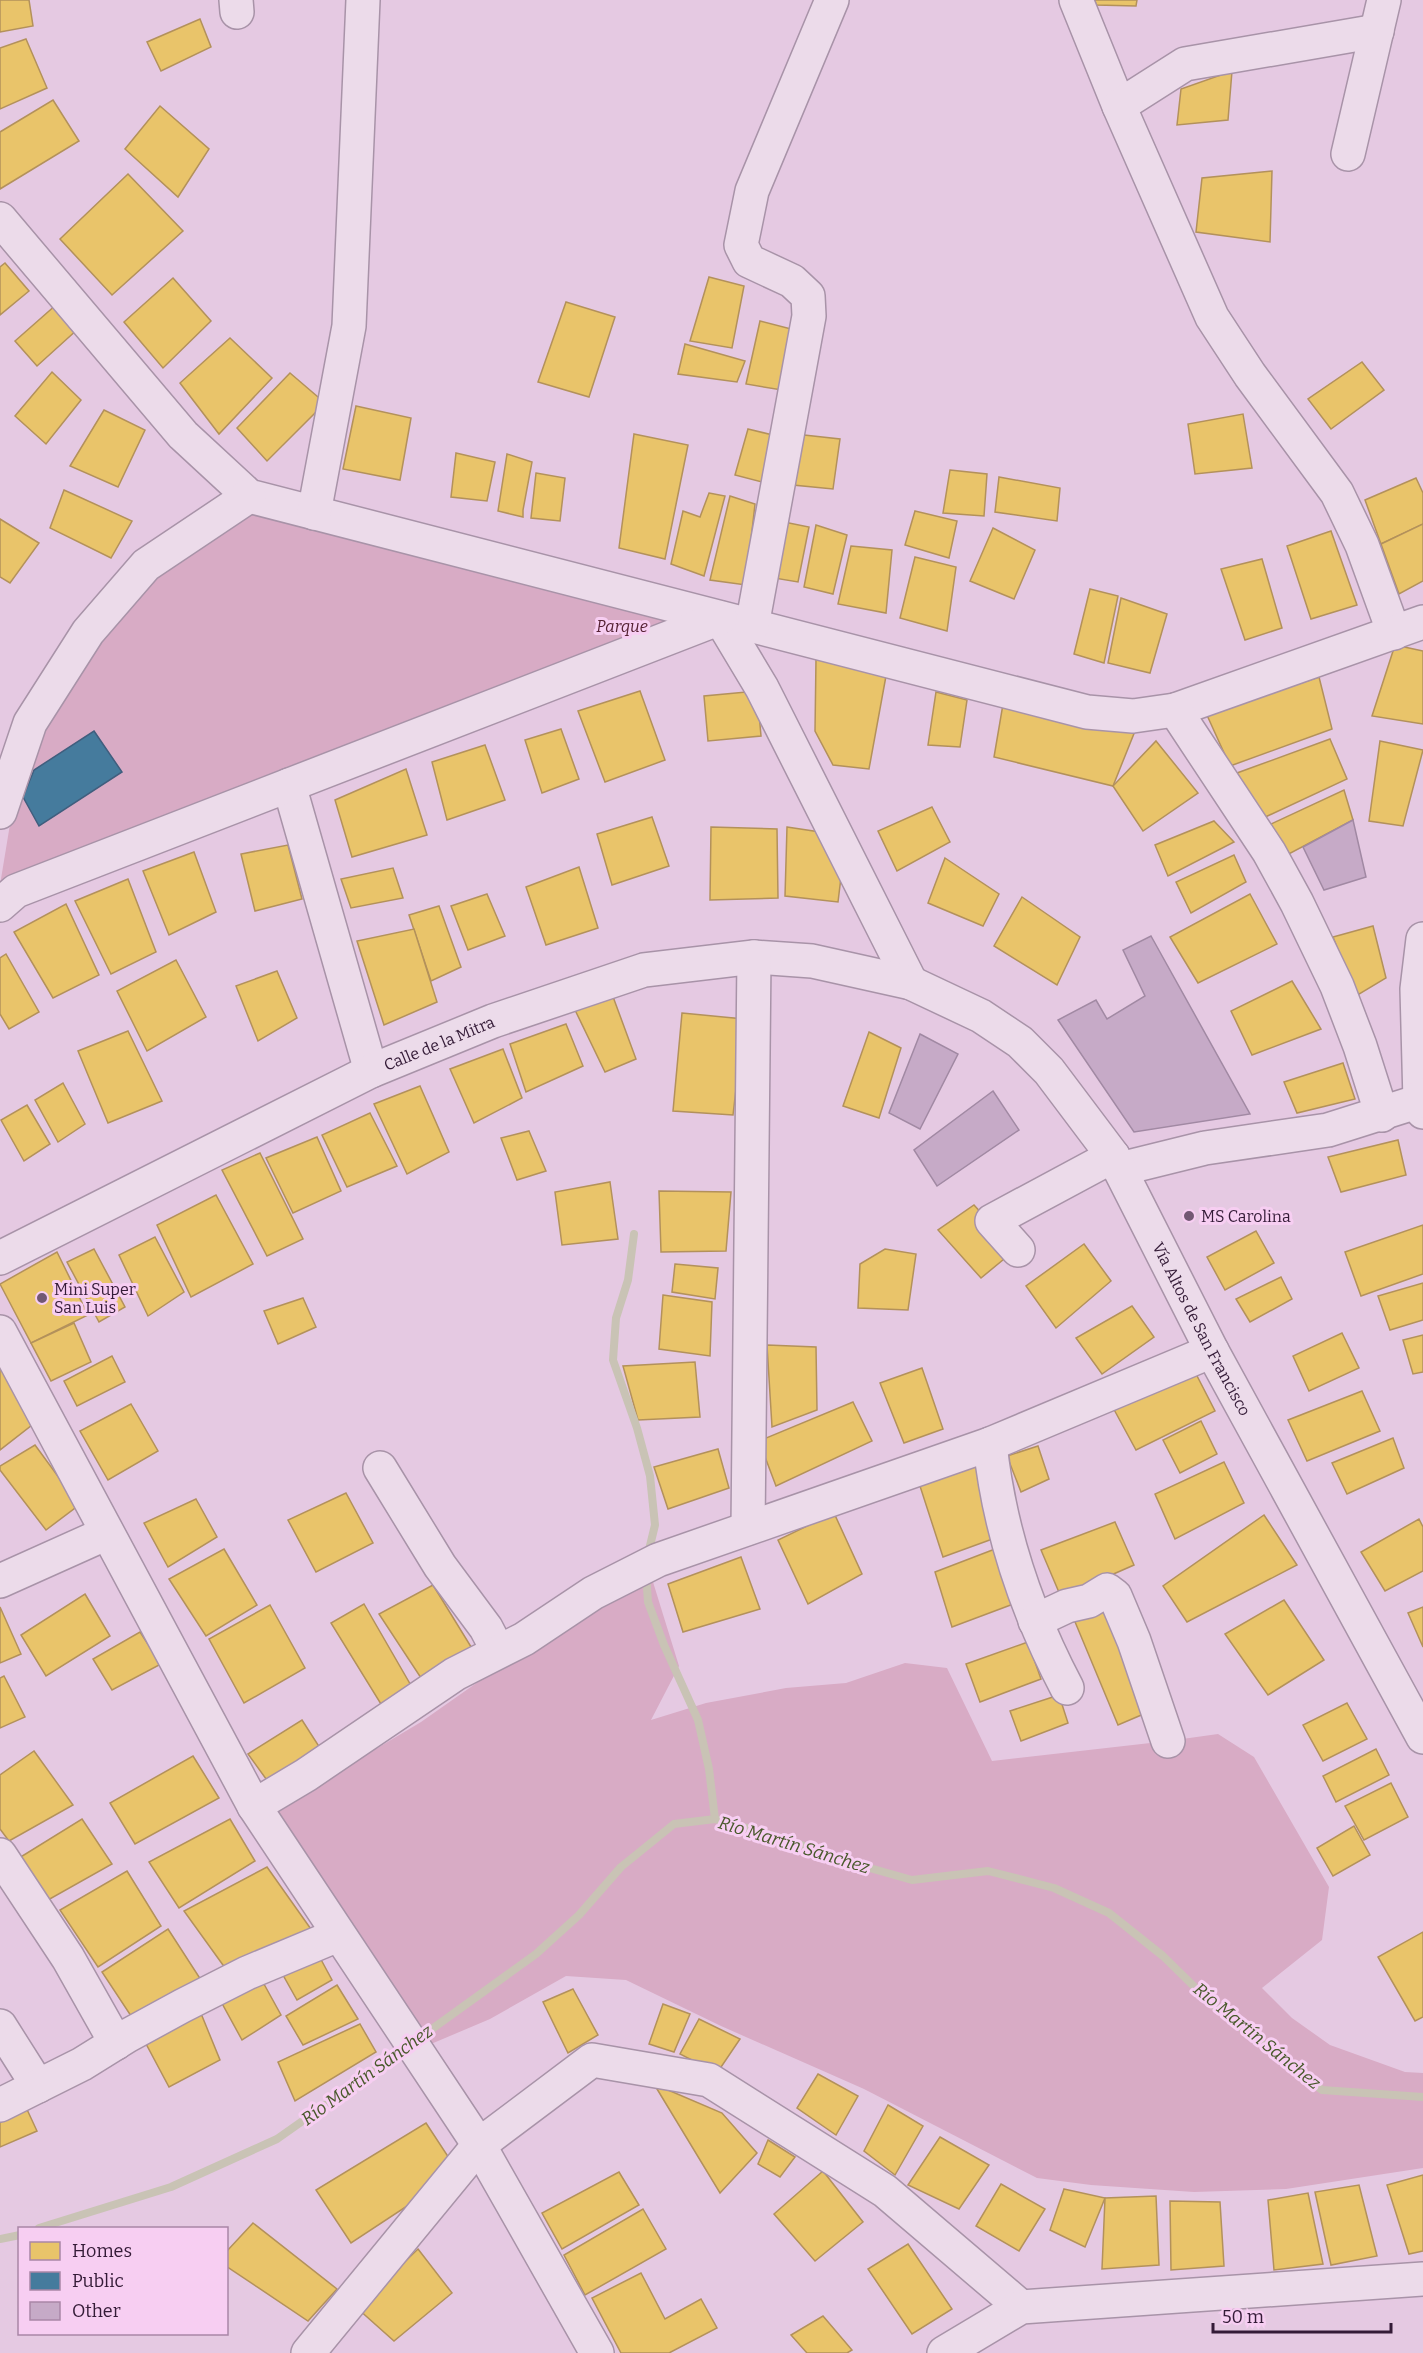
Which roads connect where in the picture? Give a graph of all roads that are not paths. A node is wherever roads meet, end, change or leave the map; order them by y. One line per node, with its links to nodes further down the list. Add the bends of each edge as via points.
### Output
1 (363, 0): 9 (street, via 349,326)
2 (832, 0): 11 (street, via 752,191 741,245 749,261 792,281 808,296 809,316)
3 (1076, 0): 5 (street)
4 (1381, 15): 5 (street, via 1185,64); 6 (street)
5 (1119, 106): 12 (street, via 1212,317 1336,493)
6 (1348, 154)
7 (0, 219): 8 (street, via 183,435)
8 (249, 496): 9 (street); 15 (street, via 146,564 88,632 30,723)
9 (314, 513): 10 (street)
10 (720, 618): 11 (street); 14 (street); 19 (street, via 762,688)
11 (752, 626): 13 (street, via 1087,712 1133,716)
12 (1408, 628): 13 (street)
13 (1175, 710): 22 (street, via 1269,852 1297,903 1337,986)
14 (289, 785): 16 (street, via 16,891); 20 (street)
15 (0, 812)
16 (0, 905)
17 (1423, 939): 21 (street, via 1417,989)
18 (754, 957): 19 (street, Calle de la Mitra, via 812,961); 20 (street, Calle de la Mitra, via 644,970 493,1021); 30 (street)
19 (911, 983): 23 (street, Vía Altos de San Francisco, via 981,1016 1020,1042 1049,1071)
20 (371, 1071): 25 (street, Calle de la Mitra)
21 (1422, 1103): 22 (street)
22 (1382, 1114): 23 (street, via 1328,1130)
23 (1116, 1162): 24 (street, via 992,1221); 27 (street, Vía Altos de San Francisco)
24 (1018, 1250)
25 (0, 1258)
26 (0, 1332): 31 (street)
27 (1212, 1351): 28 (street); 36 (street, Vía Altos de San Francisco)
28 (990, 1444): 30 (street); 33 (street, via 1006,1534)
29 (380, 1468): 34 (street)
30 (748, 1528): 34 (street, via 658,1560 593,1593)
31 (107, 1533): 32 (street); 38 (street)
32 (0, 1581)
33 (1035, 1621): 35 (street); 37 (street, via 1107,1590 1115,1596)
34 (498, 1652): 38 (street, via 455,1674)
35 (1067, 1688)
36 (1423, 1737)
37 (1168, 1741)
38 (254, 1806): 40 (street)
39 (0, 1856): 42 (street, via 68,1958)
40 (338, 1935): 42 (street, via 247,1973); 45 (street)
41 (0, 2026): 43 (street)
42 (116, 2043): 43 (street)
43 (38, 2086): 44 (street)
44 (0, 2105)
45 (479, 2145): 47 (street, via 592,2060 709,2080 885,2191); 48 (street); 49 (street)
46 (1423, 2279): 47 (street)
47 (1022, 2307): 50 (street)
48 (308, 2353)
49 (597, 2353)
50 (944, 2353)

